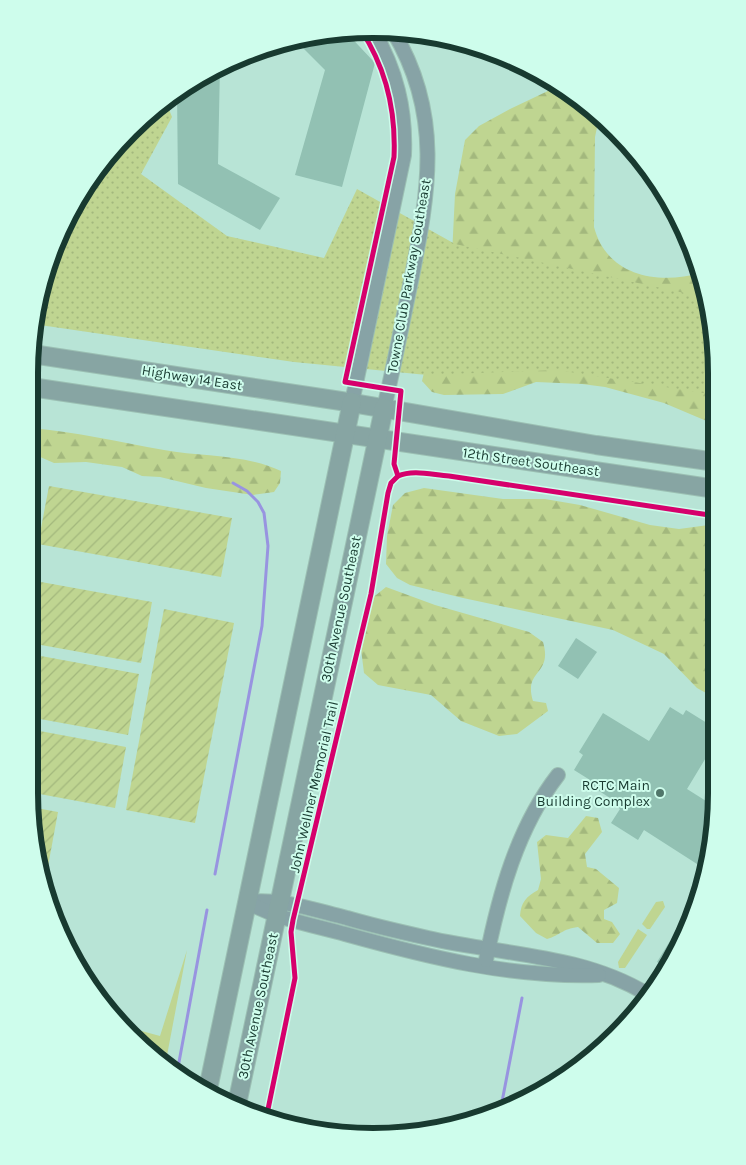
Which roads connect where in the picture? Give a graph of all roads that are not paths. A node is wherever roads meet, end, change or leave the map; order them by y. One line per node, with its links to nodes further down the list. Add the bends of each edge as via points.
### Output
1 (378, 38): 5 (street, Towne Club Parkway Southeast, via 397,79 404,121 404,156)
2 (397, 38): 6 (street, Towne Club Parkway Southeast, via 422,97 429,156 416,254)
3 (38, 355): 5 (main road, Highway 14 East)
4 (38, 388): 7 (main road)
5 (352, 402): 6 (main road, 12th Street Southeast); 7 (main road)
6 (384, 408): 8 (main road, 30th Avenue Southeast); 9 (main road, 12th Street Southeast)
7 (346, 434): 8 (main road, 12th Street Southeast); 12 (main road)
8 (377, 440): 10 (main road, 12th Street Southeast); 13 (main road, 30th Avenue Southeast)
9 (708, 461)
10 (708, 488)
11 (558, 776): 14 (street, via 531,816 518,846 501,896)
12 (247, 902): 13 (street); 18 (main road)
13 (278, 908): 14 (street); 15 (street, via 380,944); 19 (main road, 30th Avenue Southeast)
14 (488, 951): 15 (street); 16 (street, via 568,962)
15 (484, 968): 16 (street, via 546,975)
16 (602, 975): 17 (street)
17 (642, 992)
18 (209, 1085)
19 (238, 1099)

